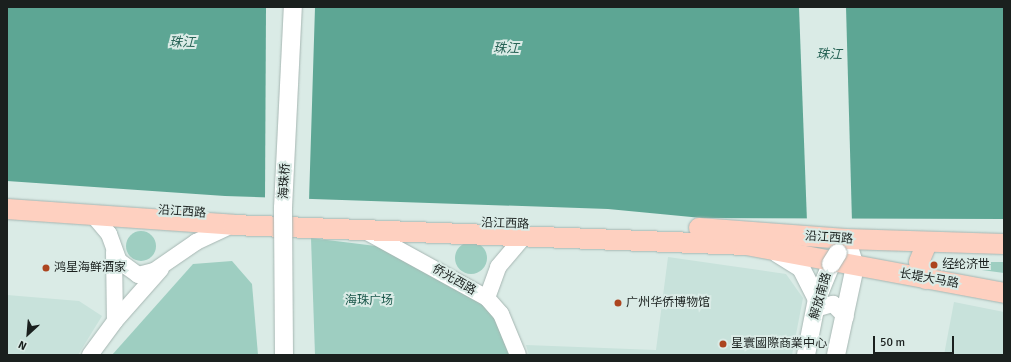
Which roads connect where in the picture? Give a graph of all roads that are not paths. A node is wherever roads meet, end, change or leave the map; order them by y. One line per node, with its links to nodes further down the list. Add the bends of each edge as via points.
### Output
1 (285, 7): 23 (main road, 海珠桥, via 276,236)
2 (293, 7): 24 (main road, 海珠桥, bridge, via 283,208)
3 (7, 202): 13 (main road, 沿江西路, via 313,220 689,228)
4 (7, 209): 5 (main road, 沿江西路)
5 (93, 215): 6 (main road, 沿江西路); 12 (street, via 104,224)
6 (233, 225): 7 (main road, 沿江西路); 14 (street, via 196,242)
7 (364, 230): 8 (main road, 沿江西路); 18 (street, 侨光西路)
8 (526, 234): 11 (main road, 沿江西路); 18 (street, via 498,267)
9 (927, 243): 10 (main road, 沿江西路); 13 (main road, 沿江西路); 16 (main road, via 919,262)
10 (1004, 244)
11 (764, 247): 15 (main road, 沿江西路); 19 (main road, via 802,268)
12 (114, 250): 14 (street, via 124,268 138,275); 21 (street)
13 (838, 252): 15 (main road); 19 (main road, 解放南路)
14 (167, 262): 21 (street)
15 (855, 266): 16 (main road, 长堤大马路); 20 (main road)
16 (926, 279): 17 (main road, 长堤大马路)
17 (1004, 293)
18 (487, 298): 25 (street, 侨光西路, via 501,314)
19 (816, 304): 20 (street, via 833,304); 26 (main road, 解放南路)
20 (846, 317): 27 (main road)
21 (115, 320): 22 (street)
22 (90, 355)
23 (276, 355)
24 (284, 355)
25 (518, 355)
26 (806, 355)
27 (836, 355)

